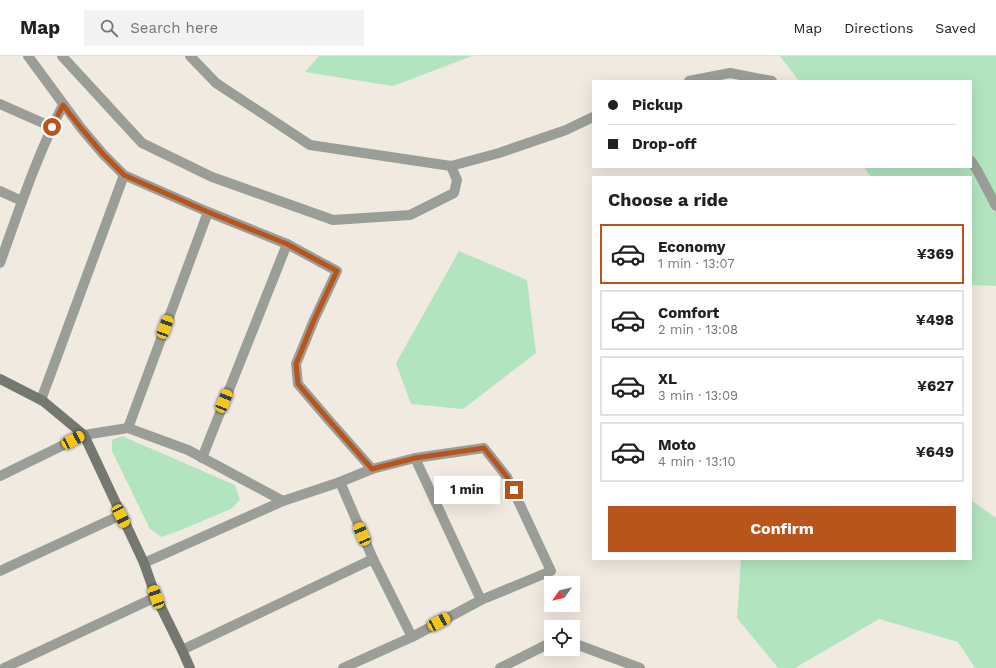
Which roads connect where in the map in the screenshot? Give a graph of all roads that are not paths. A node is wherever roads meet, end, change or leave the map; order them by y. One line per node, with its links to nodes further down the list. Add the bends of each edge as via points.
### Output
1 (28, 56): 7 (street)
2 (62, 56): 11 (street, via 142,143 212,177 333,220 410,215 454,193 457,180)
3 (190, 56): 11 (street, via 216,83 310,145)
4 (694, 80): 5 (street, via 730,73)
5 (767, 80)
6 (0, 104): 9 (street)
7 (63, 105): 9 (street); 12 (street, via 103,154)
8 (592, 117): 11 (street, via 566,130 499,153)
9 (52, 127): 14 (street)
10 (972, 162): 15 (street)
11 (450, 166)
12 (124, 175): 16 (street); 20 (street)
13 (0, 191): 14 (street)
14 (22, 201): 18 (street)
15 (996, 206)
16 (208, 212): 17 (street); 21 (street)
17 (287, 244): 23 (street); 25 (street, via 337,271 296,364 298,384)
18 (0, 263)
19 (0, 379): 20 (street)
20 (41, 400): 22 (street)
21 (128, 428): 22 (street); 23 (street, via 188,450)
22 (84, 435): 26 (street); 29 (street)
23 (202, 458): 28 (street)
24 (415, 458): 25 (street); 34 (street); 34 (street, via 484,448 507,477 551,571)
25 (372, 469): 27 (street)
26 (0, 476)
27 (340, 482): 28 (street); 30 (street)
28 (282, 501): 31 (street)
29 (121, 516): 31 (street); 32 (street)
30 (373, 559): 35 (street); 38 (street)
31 (144, 563): 33 (street)
32 (0, 571)
33 (156, 597): 38 (street); 39 (street)
34 (481, 600): 35 (street)
35 (412, 637): 41 (street)
36 (544, 646): 42 (street)
37 (580, 646): 43 (street)
38 (182, 650): 40 (street)
39 (4, 668)
40 (190, 668)
41 (343, 668)
42 (500, 668)
43 (640, 668)

